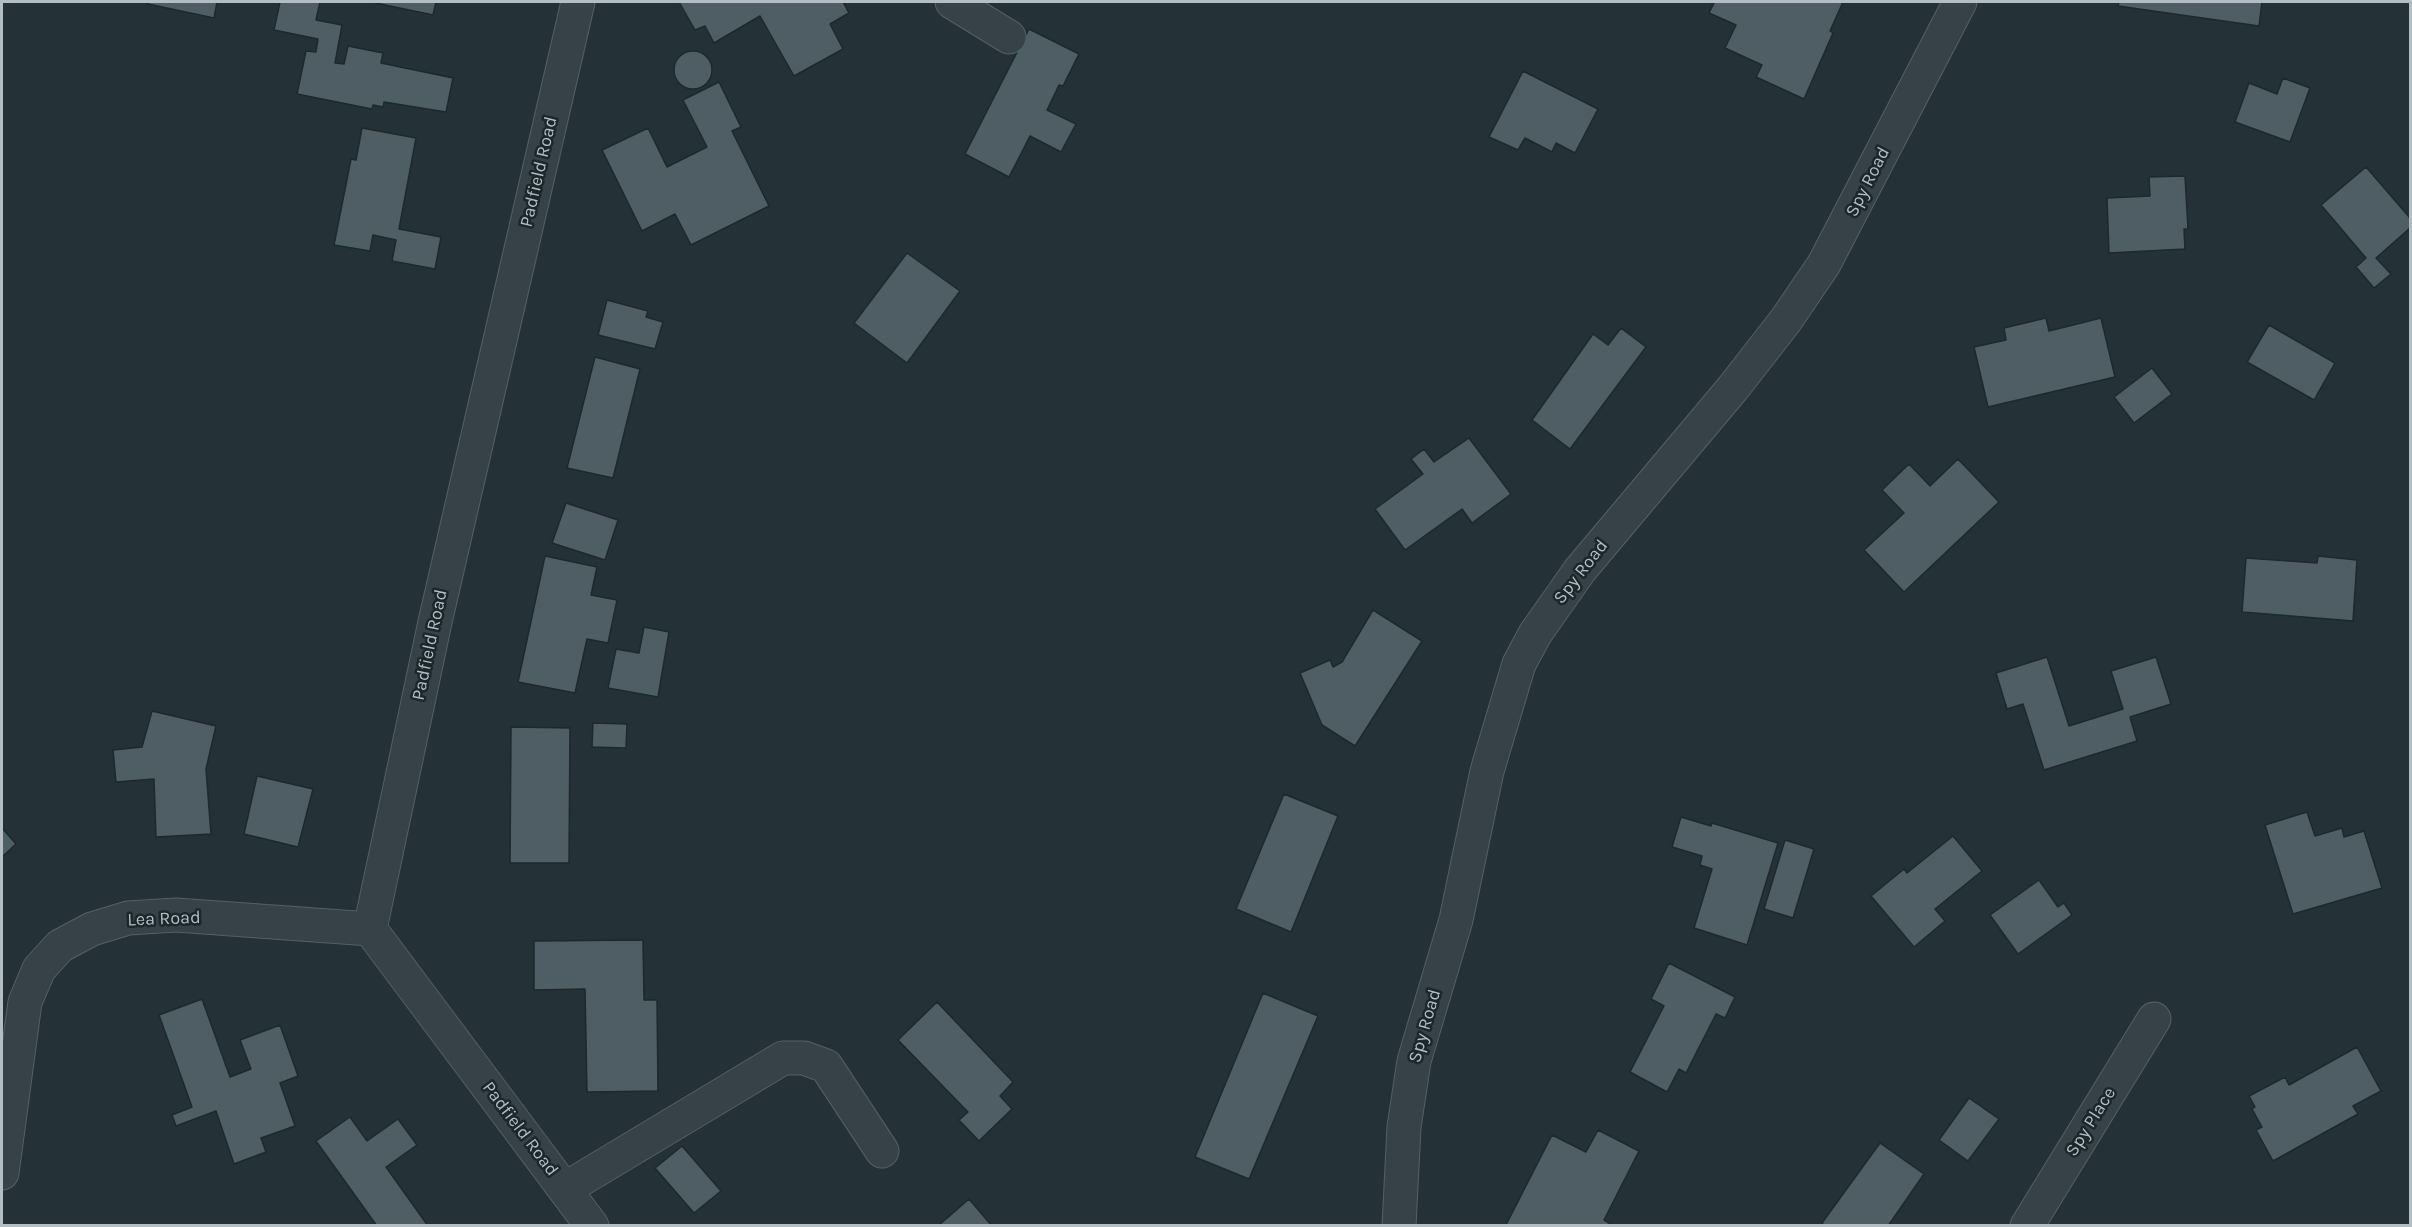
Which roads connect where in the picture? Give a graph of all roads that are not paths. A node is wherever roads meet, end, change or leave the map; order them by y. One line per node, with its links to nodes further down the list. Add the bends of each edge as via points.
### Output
1 (578, 2): 5 (street, Padfield Road, via 435,622)
2 (952, 2): 4 (street)
3 (1960, 2): 11 (street, Spy Road, via 1824,264 1733,388 1580,570 1519,664 1487,771 1456,920 1414,1061 1404,1127)
4 (1009, 37)
5 (370, 929): 8 (street, Lea Road, via 152,916 128,918 92,929 60,946 39,969 25,1002); 9 (street, Padfield Road)
6 (2154, 1019): 12 (street, Spy Place)
7 (882, 1151): 9 (street, via 826,1066 804,1058 783,1058)
8 (2, 1173)
9 (565, 1189): 10 (street, Padfield Road)
10 (592, 1226)
11 (1399, 1226)
12 (2027, 1226)

